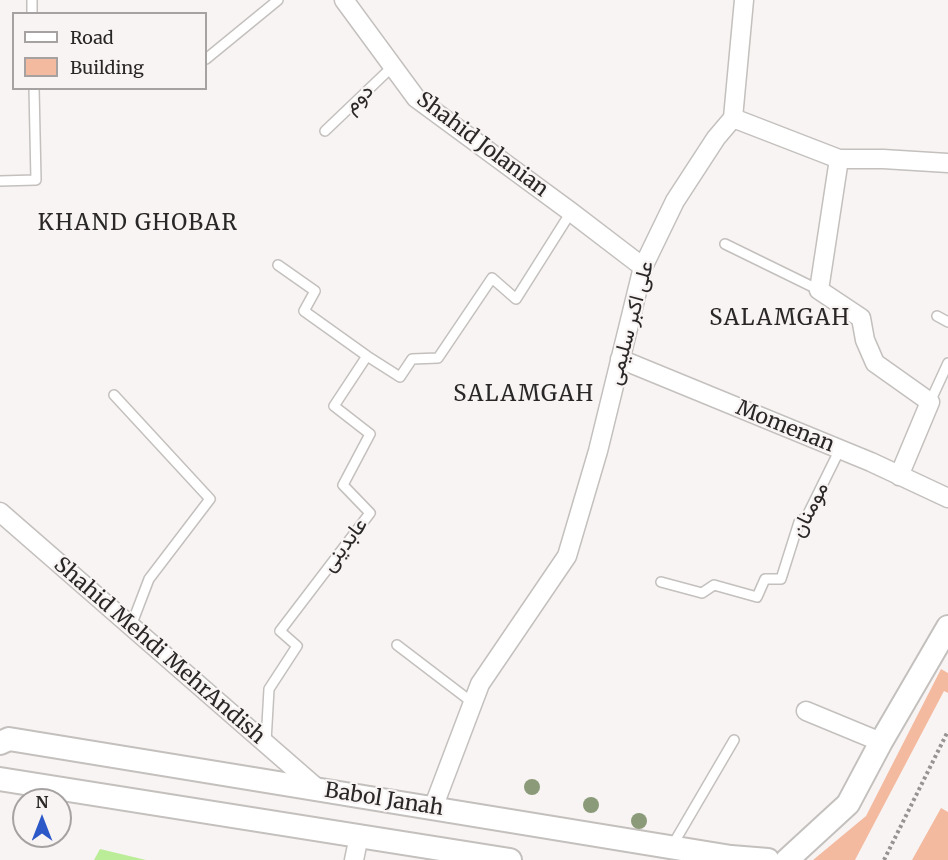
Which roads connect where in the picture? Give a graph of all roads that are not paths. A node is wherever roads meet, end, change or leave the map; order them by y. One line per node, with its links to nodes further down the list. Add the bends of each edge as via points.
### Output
1 (278, 0): 4 (lane)
2 (344, 0): 5 (street, Shahid Jolanian)
3 (744, 0): 7 (street)
4 (207, 58)
5 (392, 67): 8 (lane, دوم); 12 (street, Shahid Jolanian, via 416,98)
6 (34, 90): 11 (lane, via 36,180)
7 (733, 118): 9 (street); 15 (street, علی اکبر سلیمی, via 675,201)
8 (325, 132)
9 (839, 159): 10 (street); 16 (street)
10 (948, 163)
11 (0, 181)
12 (572, 212): 15 (street, Shahid Jolanian); 19 (lane, via 516,299 492,278 438,358 412,359 400,377)
13 (725, 244): 16 (lane)
14 (278, 265): 19 (lane, via 315,291 304,311)
15 (643, 267): 20 (street, علی اکبر سلیمی)
16 (819, 290): 23 (street, via 861,318 874,363)
17 (937, 316): 18 (lane)
18 (948, 322)
19 (367, 356): 37 (lane, عابدینی, via 334,406 370,434 343,484 370,513 280,631 297,646 269,689)
20 (620, 359): 24 (street, Momenan); 32 (street, علی اکبر سلیمی, via 567,556 480,684)
21 (948, 363): 23 (lane)
22 (114, 395): 29 (lane, via 210,499 149,579)
23 (930, 402): 25 (street)
24 (840, 449): 25 (street, Momenan); 28 (lane, مومنان, via 807,516 799,522 781,579 765,579 757,597 714,585 702,594)
25 (899, 476): 26 (street, Momenan)
26 (948, 498)
27 (0, 512): 29 (street, Shahid Mehdi MehrAndish)
28 (661, 582)
29 (131, 626): 37 (street, Shahid Mehdi MehrAndish)
30 (948, 627): 35 (street)
31 (397, 645): 32 (lane)
32 (473, 703): 40 (street, علی اکبر سلیمی)
33 (806, 711): 35 (street)
34 (734, 740): 42 (lane)
35 (881, 742): 46 (street, via 848,804)
36 (0, 743): 39 (street, Babol Janah, via 9,739)
37 (266, 743): 39 (street, Shahid Mehdi MehrAndish)
38 (0, 779): 41 (street, Babol Janah)
39 (318, 789): 40 (street, Babol Janah)
40 (433, 808): 42 (street, Babol Janah)
41 (359, 836): 43 (street); 44 (street, Babol Janah)
42 (671, 847): 45 (street, Babol Janah)
43 (354, 860)
44 (510, 860)
45 (768, 860)
46 (787, 860)

